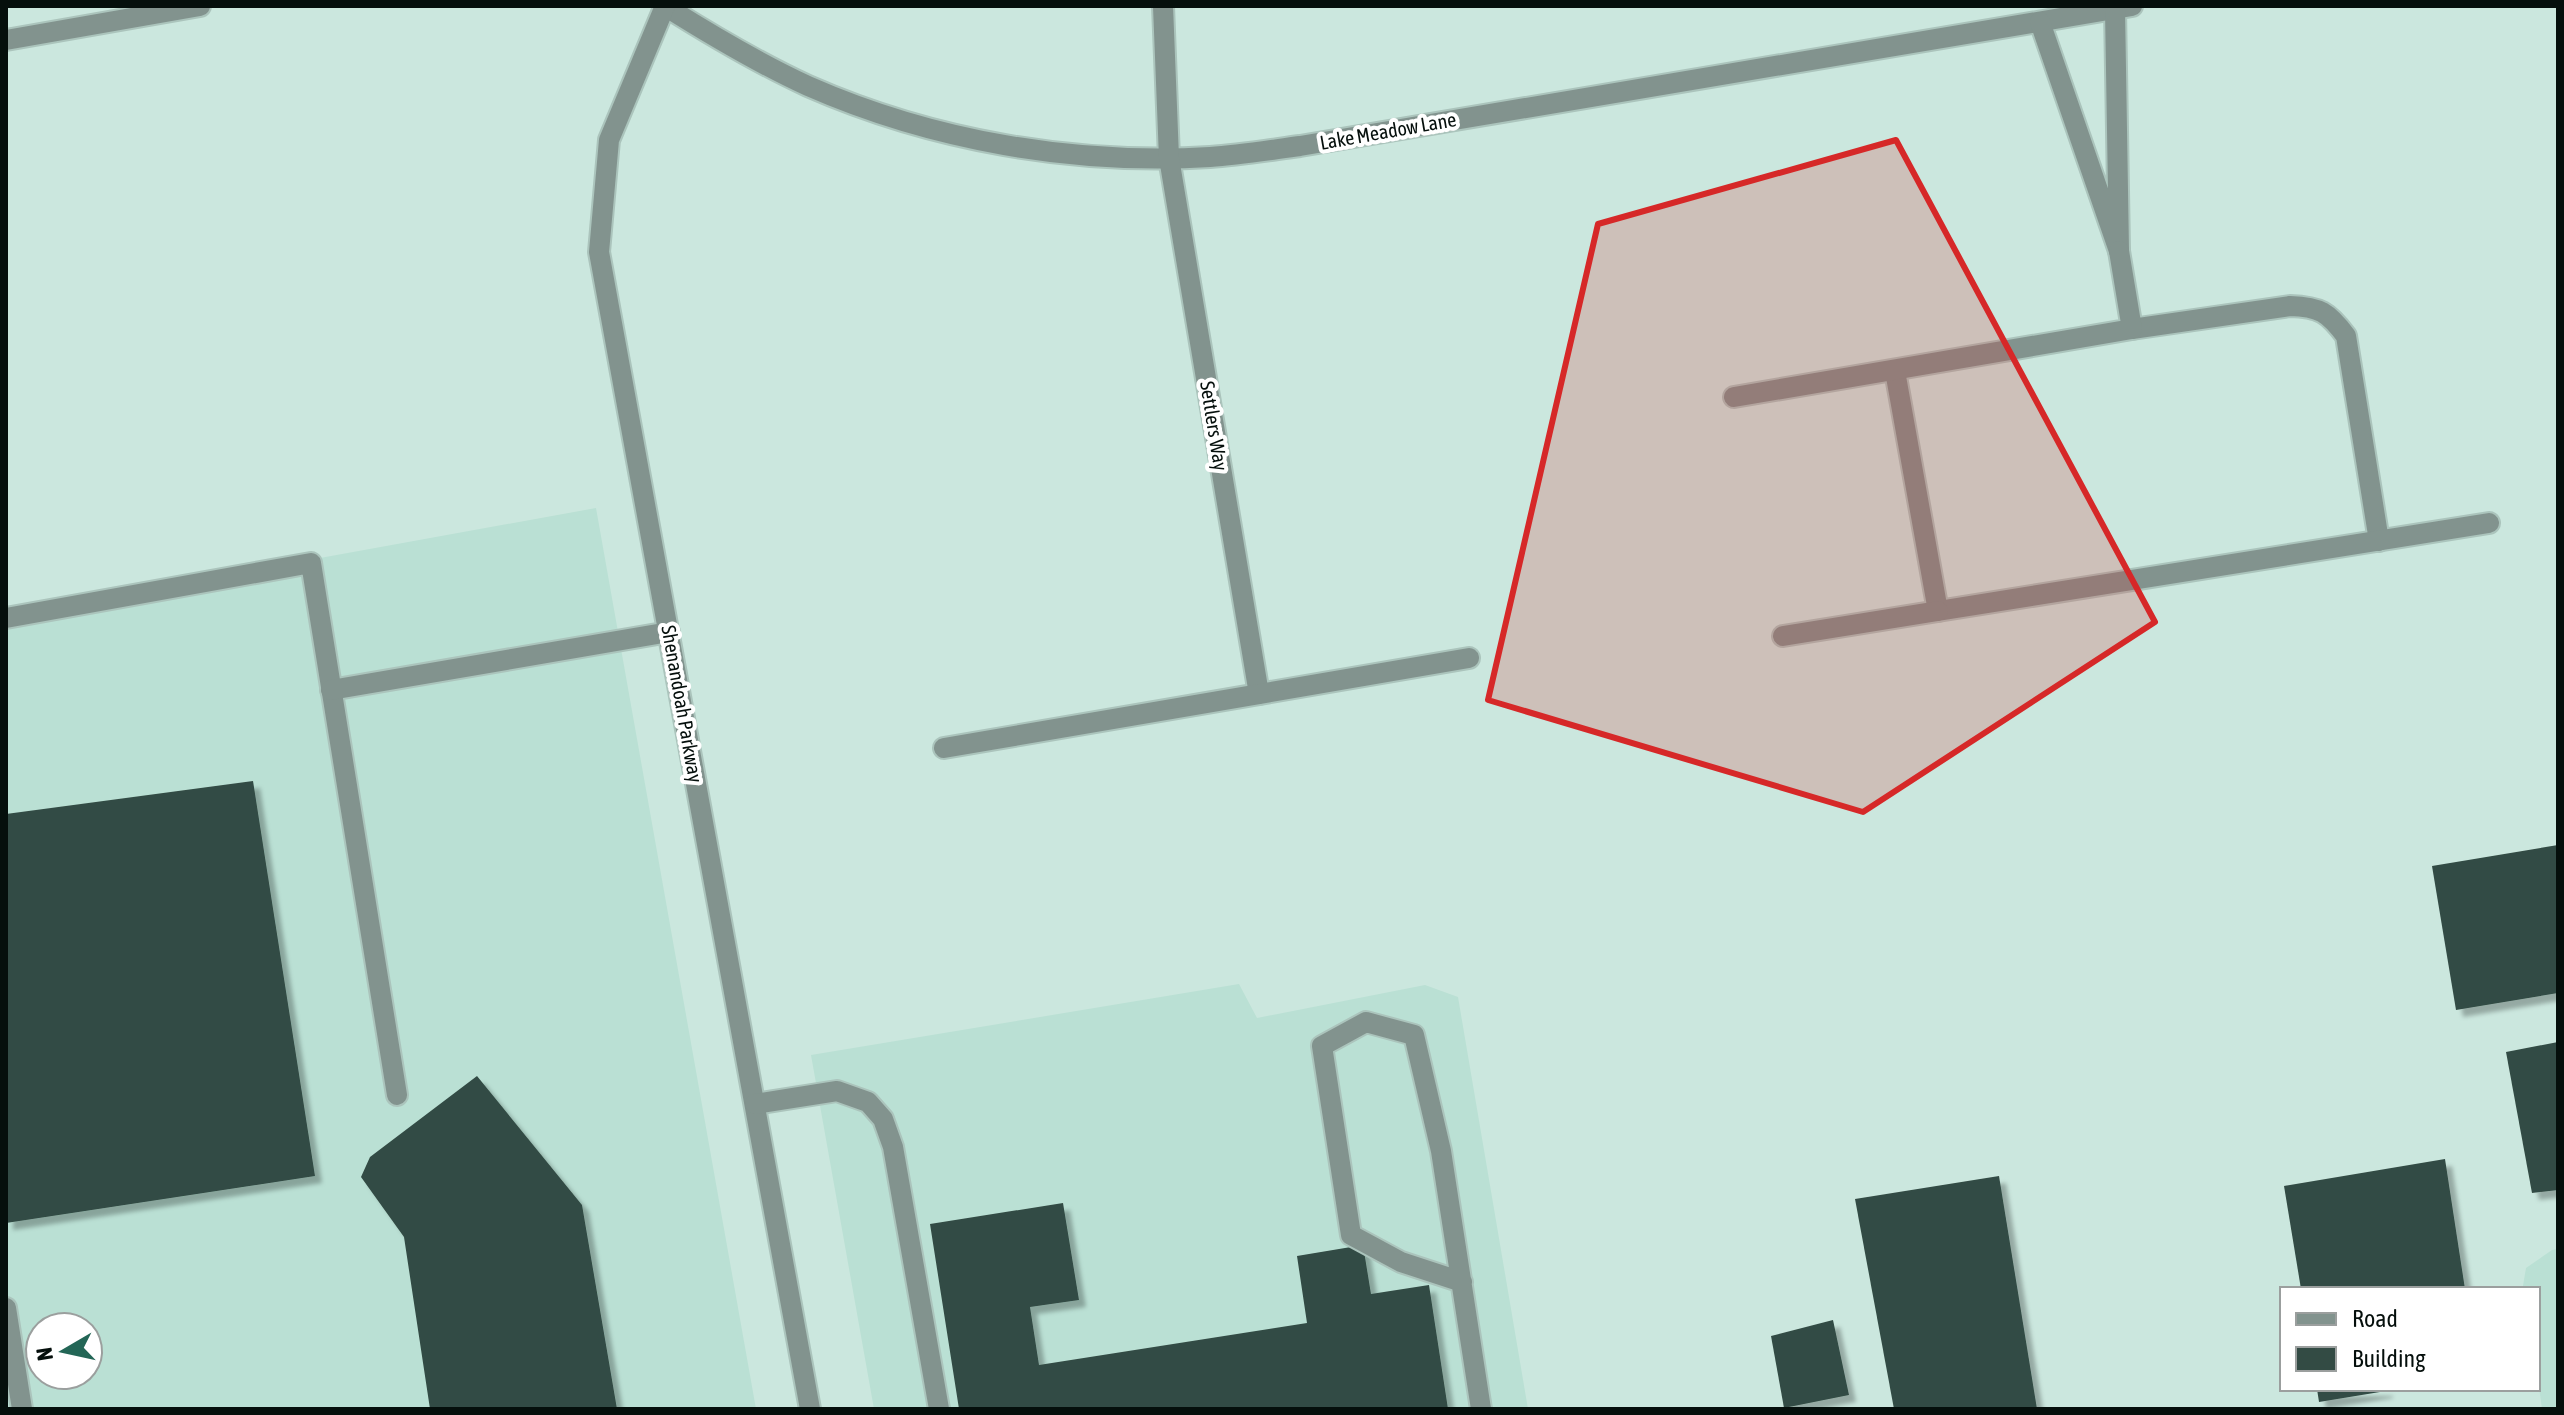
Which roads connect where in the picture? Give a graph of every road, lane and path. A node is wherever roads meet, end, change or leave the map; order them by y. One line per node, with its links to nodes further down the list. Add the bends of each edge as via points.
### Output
1 (200, 6): 7 (street)
2 (665, 6): 8 (street, Lake Meadow Lane, via 808,86 892,118 994,143 1083,156); 17 (street, Shenandoah Parkway, via 609,140 599,252)
3 (1163, 6): 8 (street, Settlers Way)
4 (2124, 8): 6 (street, Lake Meadow Lane); 9 (street)
5 (2010, 16): 6 (street, Lake Meadow Lane); 8 (street, Lake Meadow Lane, via 1300,146)
6 (2040, 22): 9 (street)
7 (6, 40)
8 (1169, 158): 21 (street, Settlers Way)
9 (2119, 251): 10 (street)
10 (2132, 329): 11 (street); 14 (street, via 2290,306 2314,307 2332,318 2346,336)
11 (1895, 371): 12 (street); 15 (street)
12 (1734, 397)
13 (2489, 523): 14 (street)
14 (2379, 541): 15 (street)
15 (1938, 611): 18 (street)
16 (6, 618): 20 (street, via 311,563)
17 (669, 632): 20 (street); 24 (street, Shenandoah Parkway)
18 (1783, 636)
19 (1469, 658): 21 (street)
20 (331, 690): 23 (street)
21 (1259, 694): 22 (street)
22 (944, 748)
23 (397, 1095)
24 (755, 1104): 28 (street, Shenandoah Parkway); 29 (street, via 837,1091 868,1102 883,1119 893,1147)
25 (1462, 1282): 25 (street, via 1441,1151 1414,1035 1366,1022 1322,1046 1351,1235 1401,1262); 30 (street)
26 (6, 1308): 27 (street)
27 (22, 1409)
28 (810, 1409)
29 (939, 1409)
30 (1481, 1409)

